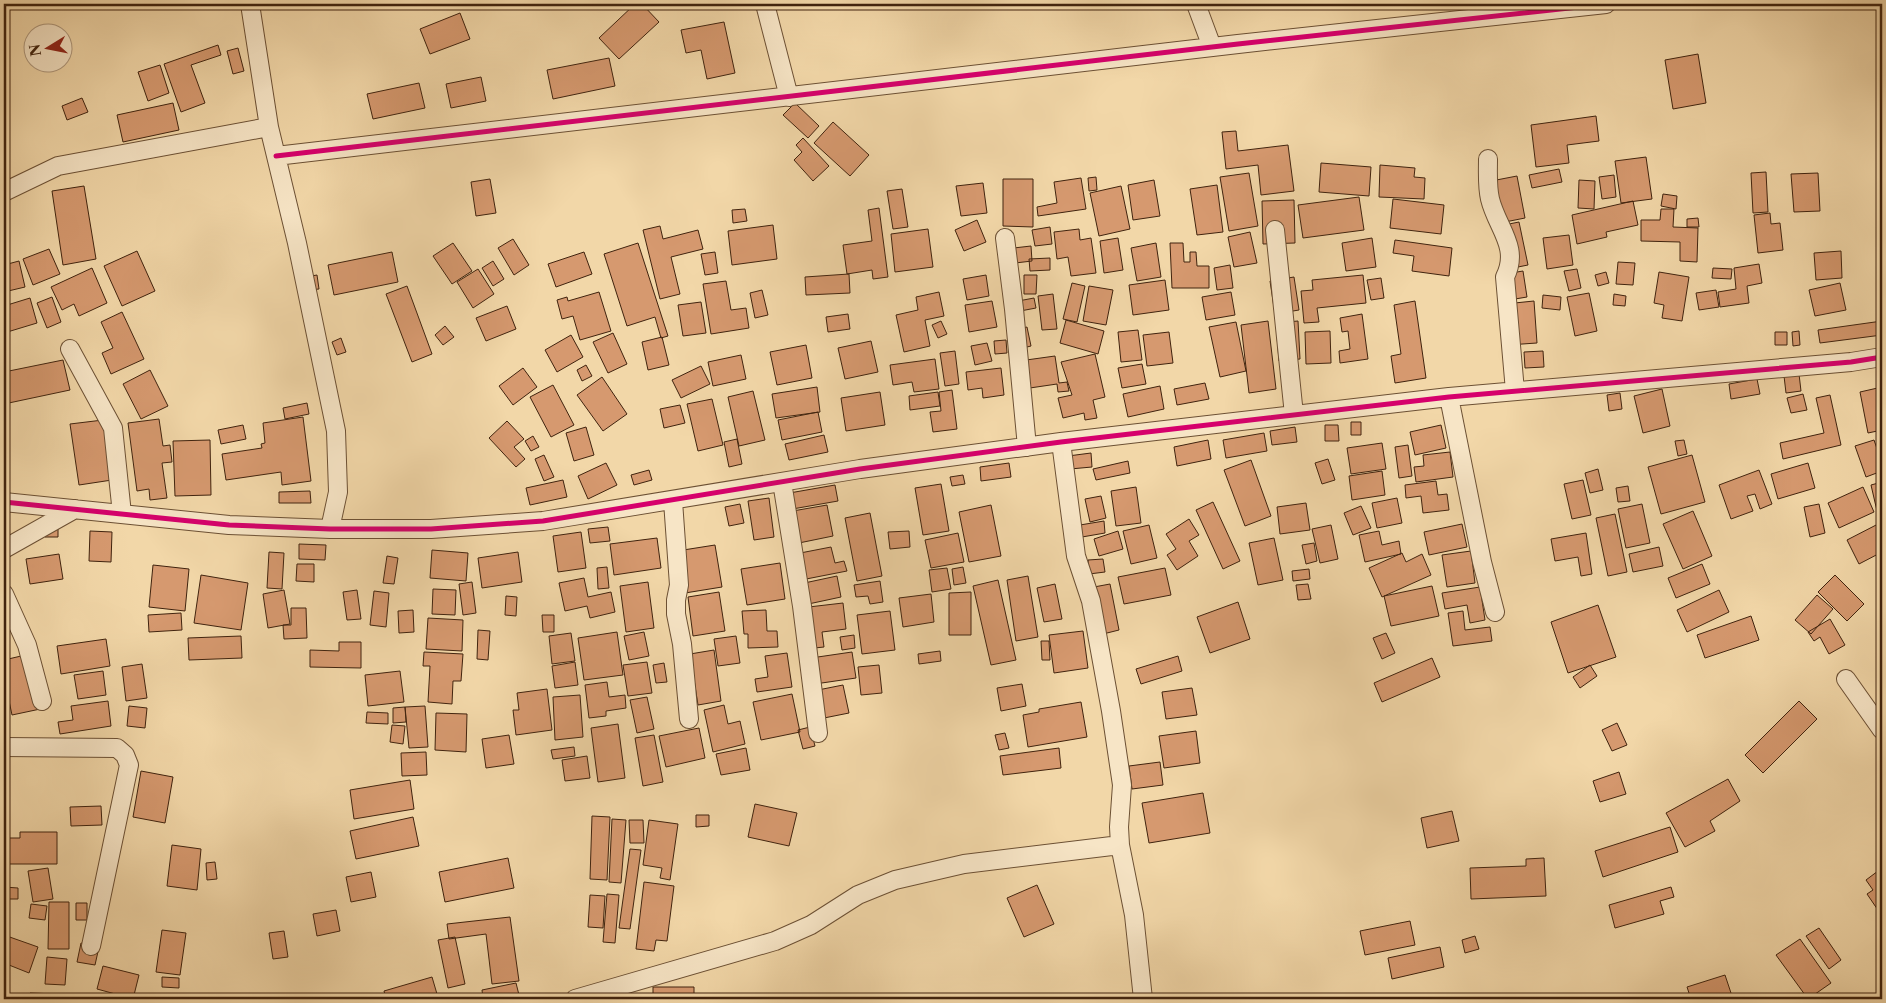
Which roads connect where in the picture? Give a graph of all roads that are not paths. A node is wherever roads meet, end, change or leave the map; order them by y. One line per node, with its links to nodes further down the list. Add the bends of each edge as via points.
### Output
1 (250, 4): 7 (street)
2 (765, 4): 6 (street)
3 (1196, 4): 5 (street)
4 (1606, 4): 5 (street)
5 (1212, 47): 6 (street)
6 (789, 97): 8 (street)
7 (269, 127): 8 (street); 10 (street, via 58,166)
8 (276, 156): 25 (street, via 336,431 338,492)
9 (1488, 159): 15 (street, via 1490,196 1496,220 1511,254 1510,267 1504,277)
10 (4, 192)
11 (1275, 230): 17 (street)
12 (1005, 238): 19 (street)
13 (70, 349): 24 (street, via 113,428)
14 (1882, 357): 15 (street)
15 (1515, 391): 16 (street)
16 (1449, 397): 17 (street); 28 (street)
17 (1294, 415): 18 (street)
18 (1062, 442): 19 (street); 35 (street, via 1076,556 1091,601 1122,785)
19 (1027, 447): 20 (street)
20 (782, 482): 21 (street); 33 (street)
21 (673, 501): 25 (street, via 543,521 431,529); 31 (street, via 679,585 676,614)
22 (4, 502): 23 (street)
23 (74, 509): 24 (street); 26 (street)
24 (122, 514): 25 (street, via 230,525)
25 (330, 529)
26 (4, 549)
27 (4, 594): 30 (street, via 27,645)
28 (1495, 612)
29 (1846, 679): 32 (street)
30 (42, 701)
31 (689, 719)
32 (1882, 730)
33 (818, 733)
34 (4, 747): 36 (street, via 116,748 125,755 129,765)
35 (1120, 845): 37 (street, via 964,864 895,880 858,894 811,925 775,941); 38 (street, via 1134,915)
36 (91, 946)
37 (575, 999)
38 (1143, 999)

